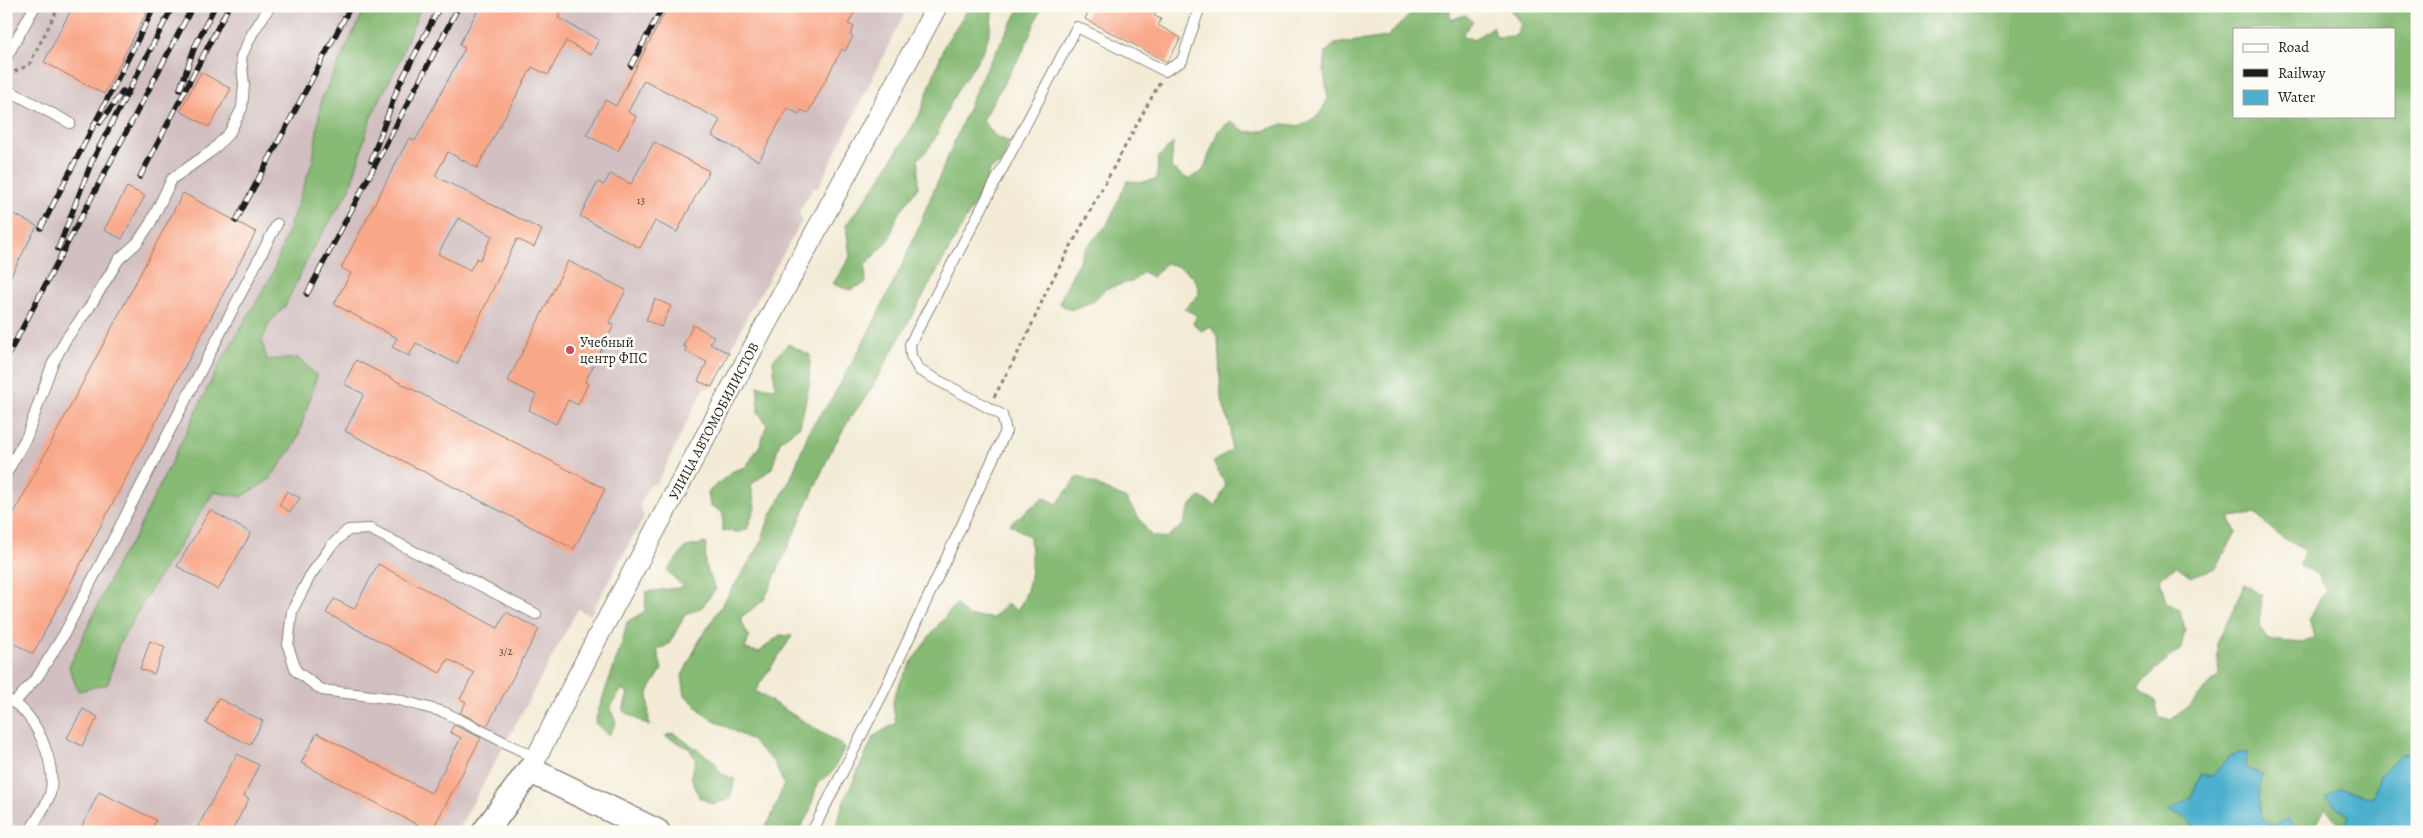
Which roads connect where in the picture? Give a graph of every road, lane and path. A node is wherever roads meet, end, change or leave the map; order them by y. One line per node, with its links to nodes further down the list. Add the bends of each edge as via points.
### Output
1 (35, 6): 6 (lane)
2 (59, 6): 8 (path, via 29,65)
3 (270, 6): 13 (lane, via 241,57 242,108 230,132 213,150 172,179 150,224 137,243 119,259 66,339 52,365 27,436)
4 (937, 6): 16 (street, УЛИЦА АВТОМОБИЛИСТОВ)
5 (1200, 6): 7 (lane, via 1182,61)
6 (6, 58)
7 (1165, 71): 12 (path, via 1047,290 1025,340); 12 (lane, via 1077,27 910,344 911,356 919,370)
8 (6, 76)
9 (6, 89): 10 (lane)
10 (70, 123)
11 (276, 224): 15 (lane, via 63,636 38,676)
12 (989, 406): 20 (lane, via 1002,415 1006,431 1000,446 884,691)
13 (6, 474)
14 (536, 614): 16 (lane, via 370,529 348,530 310,576 296,602 288,646 296,671 322,690 395,699 444,712)
15 (11, 700): 17 (lane, via 36,729 48,753 52,774 50,794)
16 (533, 764): 18 (street, УЛИЦА АВТОМОБИЛИСТОВ); 19 (street)
17 (29, 832)
18 (485, 832)
19 (657, 832)
20 (812, 832)

